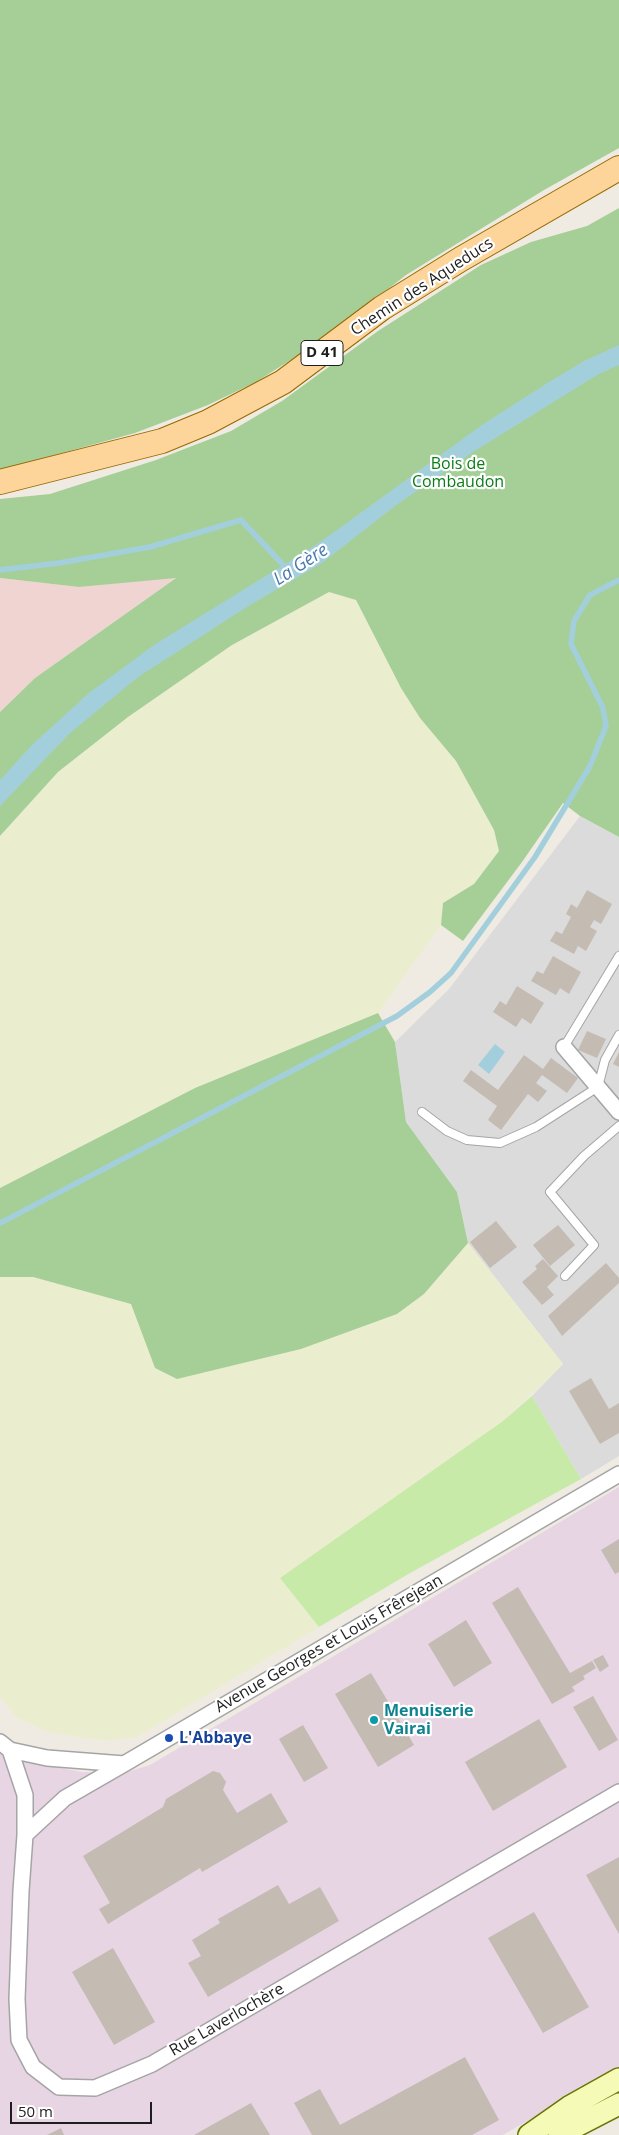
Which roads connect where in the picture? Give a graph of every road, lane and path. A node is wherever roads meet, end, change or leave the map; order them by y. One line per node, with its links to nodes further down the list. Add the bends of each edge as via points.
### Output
1 (619, 168): 2 (main road, Chemin des Aqueducs / D 41, via 461,259 382,308 283,382 208,422 162,441)
2 (0, 482)
3 (619, 956): 5 (lane)
4 (619, 1035): 6 (lane, via 605,1060)
5 (564, 1046): 6 (street)
6 (598, 1087): 7 (lane, via 536,1127 500,1143 467,1140 447,1131); 8 (street)
7 (422, 1112)
8 (619, 1112)
9 (619, 1126): 10 (lane, via 584,1156 550,1192 594,1245)
10 (565, 1276)
11 (619, 1474): 13 (street, Avenue Georges et Louis Frêrejean)
12 (5, 1746): 13 (street, via 47,1758); 15 (street, Rue Laverlochère, via 25,1794)
13 (124, 1764): 15 (street, via 65,1798)
14 (619, 1792): 15 (street, Rue Laverlochère, via 152,2064 95,2088 59,2087 32,2067 19,2040 20,1891)
15 (25, 1835)
16 (619, 2079): 18 (main road)
17 (619, 2104): 19 (main road)
18 (529, 2135)
19 (559, 2135)

